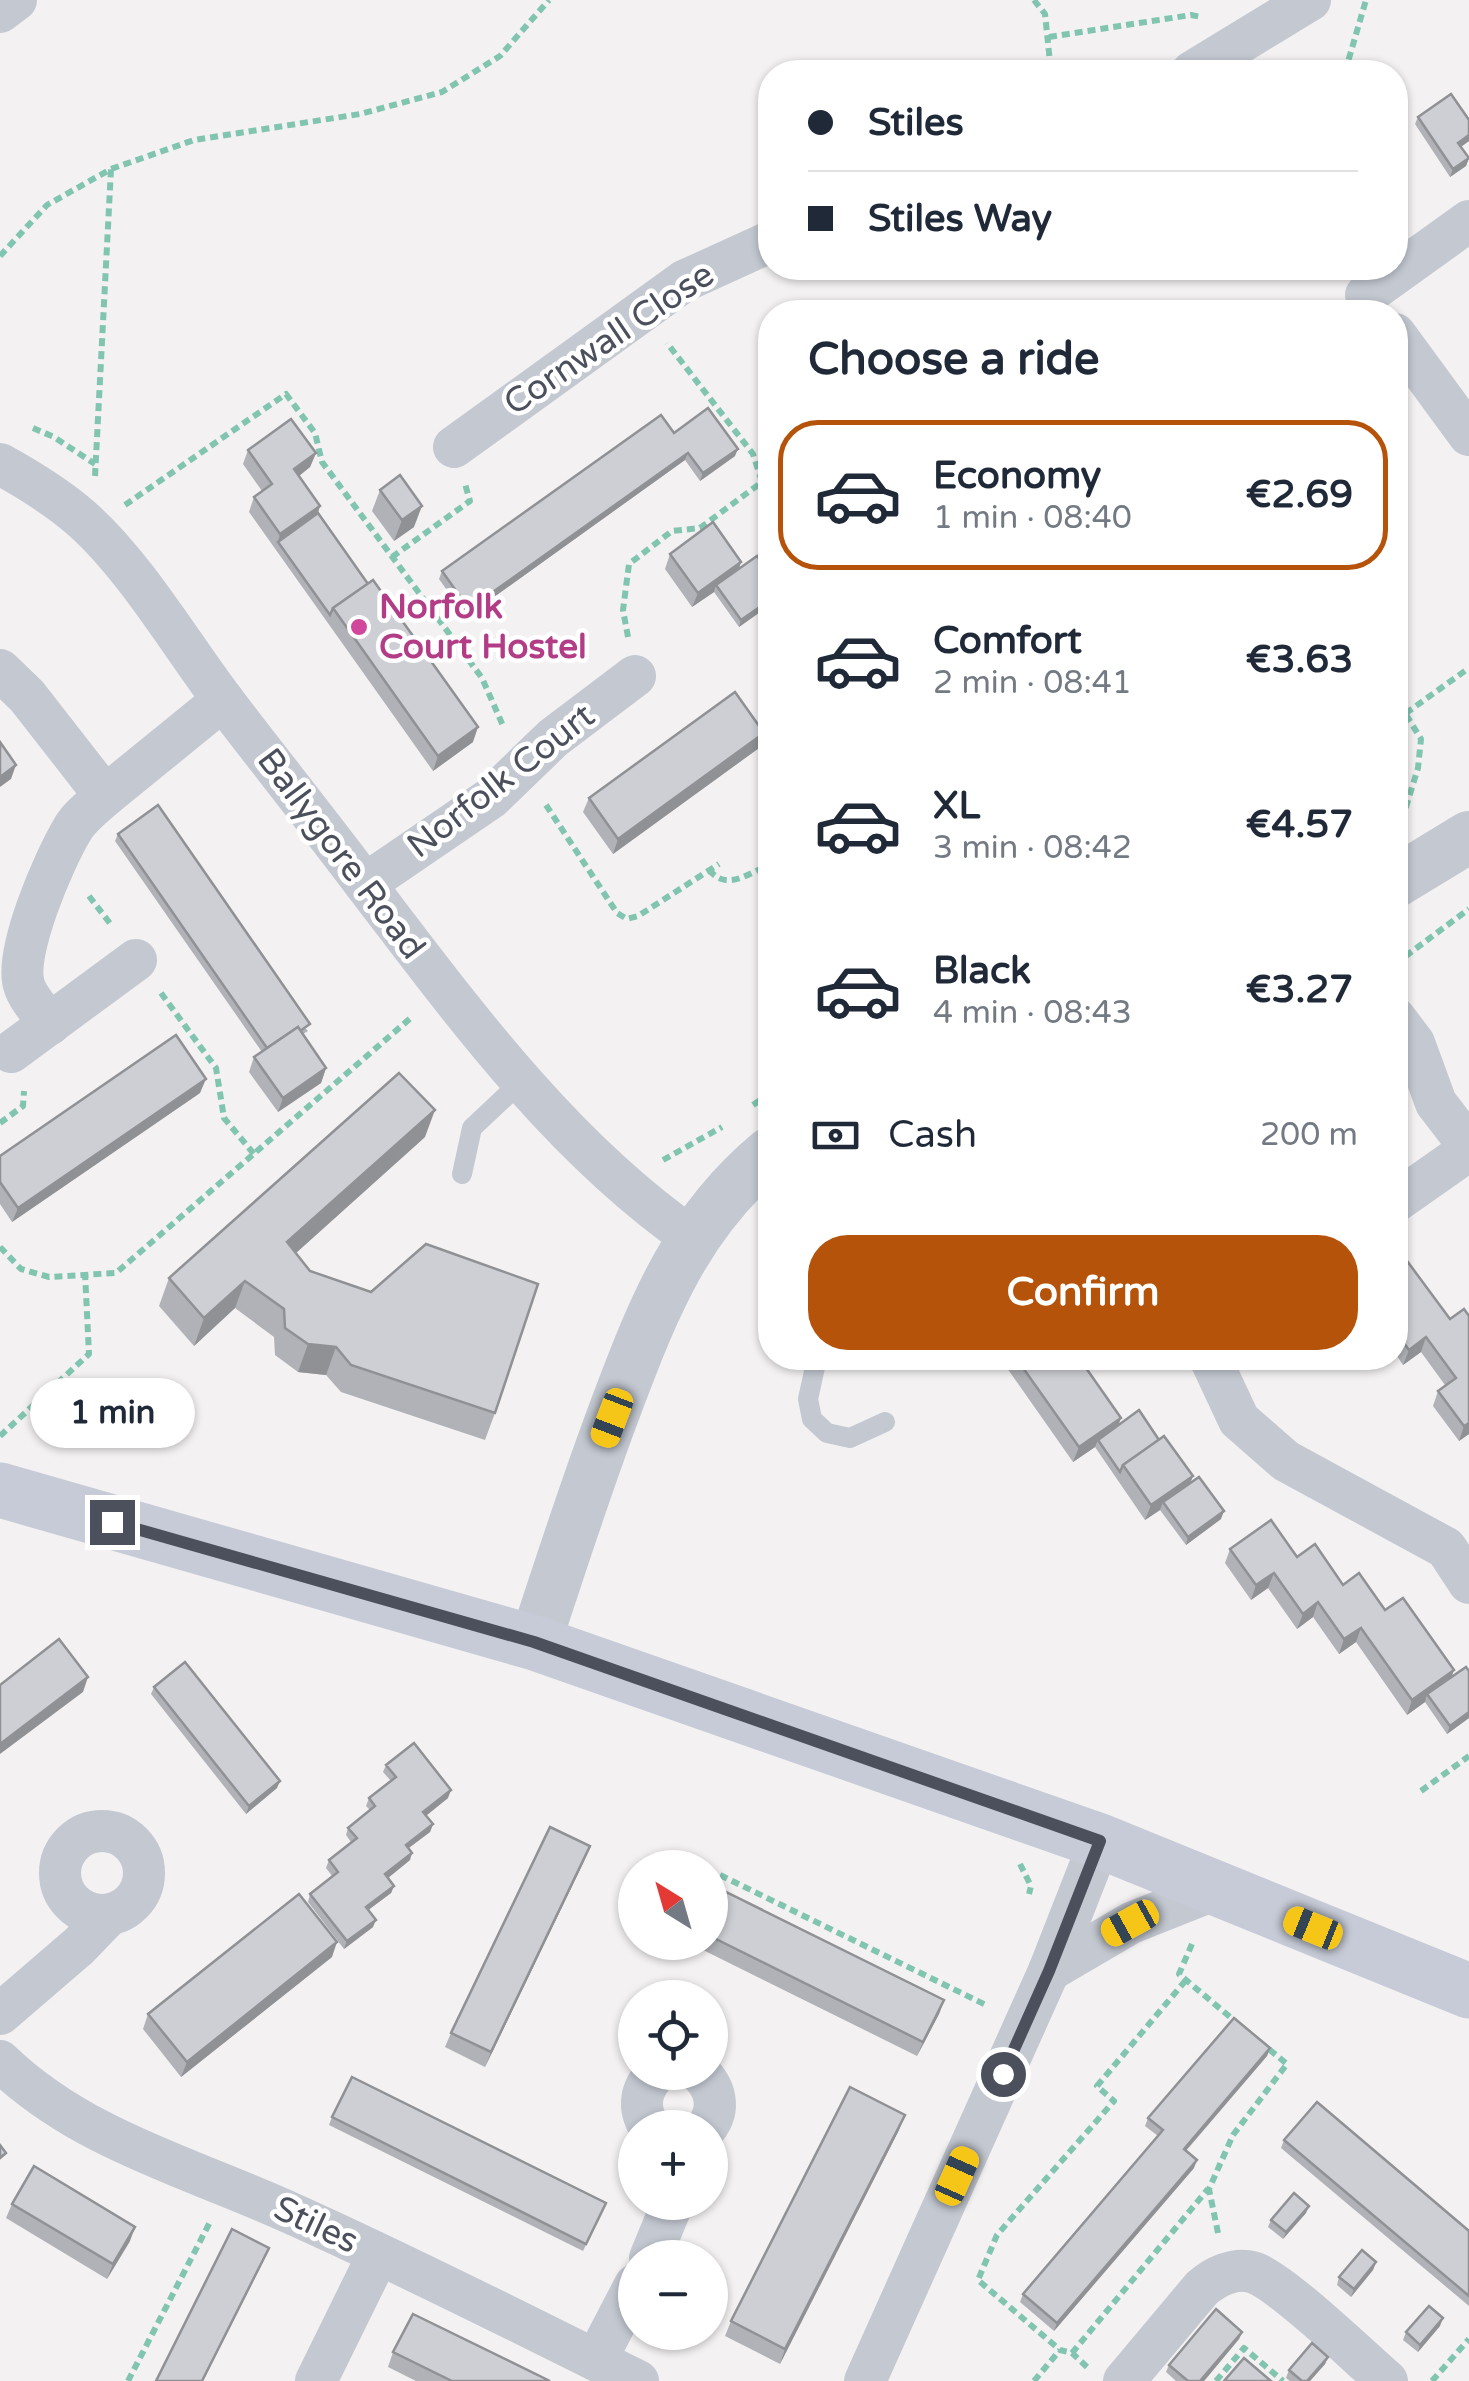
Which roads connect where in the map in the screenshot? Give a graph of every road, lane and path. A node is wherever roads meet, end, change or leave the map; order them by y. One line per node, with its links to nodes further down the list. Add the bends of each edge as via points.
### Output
1 (16, 0): 6 (street)
2 (549, 0): 12 (path, via 500,56 442,92 360,114 194,140)
3 (1034, 0): 8 (path, via 1045,14)
4 (1310, 0): 7 (street)
5 (1366, 0): 11 (path)
6 (0, 12)
7 (1252, 37): 8 (path, via 1191,15); 10 (street)
8 (1049, 38): 9 (path)
9 (1050, 60)
10 (1217, 60)
11 (1348, 60)
12 (111, 169): 15 (path, via 47,205); 24 (path)
13 (1469, 221): 16 (street)
14 (758, 247): 17 (street, Cornwall Close, via 684,281)
15 (0, 256)
16 (1408, 262)
17 (642, 310): 20 (street, Cornwall Close); 22 (path)
18 (1408, 352): 19 (street)
19 (1469, 435)
20 (454, 446): 25 (path, via 470,501)
21 (0, 464): 24 (street, Ballygore Road)
22 (758, 471)
23 (758, 485): 28 (path, via 700,528 672,531 629,564 623,610)
24 (91, 528): 25 (path, via 286,394 316,433 322,462); 29 (street, Ballygore Road)
25 (392, 557): 32 (path, via 482,678)
26 (1469, 668): 30 (path)
27 (0, 670): 33 (street)
28 (635, 676): 32 (street, Norfolk Court)
29 (223, 700): 33 (street); 41 (street, Ballygore Road)
30 (1408, 711)
31 (1408, 718): 34 (path, via 1421,739)
32 (522, 770): 38 (path, via 627,919); 41 (street, Norfolk Court)
33 (105, 796): 36 (street, via 74,825)
34 (1408, 800)
35 (1469, 837): 40 (street)
36 (59, 855): 44 (path); 45 (street)
37 (719, 864): 38 (path)
38 (709, 870): 39 (path, via 730,882)
39 (758, 870)
40 (1408, 874)
41 (366, 884): 46 (street, Ballygore Road)
42 (1469, 909): 43 (path)
43 (1408, 954)
44 (136, 960): 47 (street); 53 (path, via 216,1068 224,1118)
45 (11, 966): 47 (street)
46 (444, 988): 50 (street, Ballygore Road); 53 (path)
47 (50, 1024): 49 (street)
48 (1408, 1035): 52 (street, via 1436,1103)
49 (10, 1052)
50 (522, 1080): 54 (lane, via 472,1128); 55 (street, Ballygore Road)
51 (753, 1147): 55 (path, via 653,1165); 57 (street)
52 (1469, 1148): 56 (street)
53 (254, 1154): 59 (path, via 116,1273)
54 (462, 1174)
55 (630, 1192): 57 (street, Ballygore Road)
56 (1408, 1193)
57 (692, 1238): 66 (street, via 644,1334)
58 (0, 1247): 59 (path, via 21,1268 49,1276)
59 (85, 1272): 63 (path, via 89,1354)
60 (814, 1370): 62 (lane, via 808,1399 812,1420 826,1433 850,1438)
61 (1216, 1370): 65 (street, via 1239,1420 1286,1461)
62 (885, 1422)
63 (0, 1436)
64 (0, 1490): 66 (main road)
65 (1461, 1555)
66 (534, 1642): 69 (main road)
67 (1469, 1756): 68 (path)
68 (1421, 1791)
69 (1100, 1841): 71 (main road); 74 (street)
70 (728, 1879): 77 (path)
71 (1219, 1888): 74 (street, via 1130,1923); 76 (main road)
72 (109, 1915): 78 (street)
73 (1188, 1954): 75 (path, via 1179,1974)
74 (1049, 1971): 95 (street)
75 (1186, 1980): 79 (path); 88 (path, via 1097,2086 1114,2100 997,2235 978,2280)
76 (1469, 1991)
77 (987, 2006)
78 (0, 2014)
79 (1244, 2028)
80 (1258, 2040): 83 (path, via 1287,2064 1232,2135)
81 (0, 2062): 82 (street, Stiles, via 102,2136)
82 (229, 2185): 84 (street, Stiles); 92 (path)
83 (1209, 2188): 85 (path); 89 (path)
84 (378, 2254): 90 (street, Stiles); 93 (street)
85 (1226, 2274): 91 (street, via 1202,2288); 99 (street, via 1254,2272 1276,2284)
86 (618, 2318): 90 (street)
87 (1469, 2339): 100 (path)
88 (1060, 2350): 89 (path); 96 (path)
89 (1072, 2353): 91 (path)
90 (596, 2360): 94 (street, Stiles)
91 (1108, 2376)
92 (128, 2381)
93 (316, 2381)
94 (638, 2381)
95 (865, 2381)
96 (1034, 2381)
97 (1216, 2381): 98 (path, via 1244,2348)
98 (1283, 2381)
99 (1387, 2381)
100 (1432, 2381)

